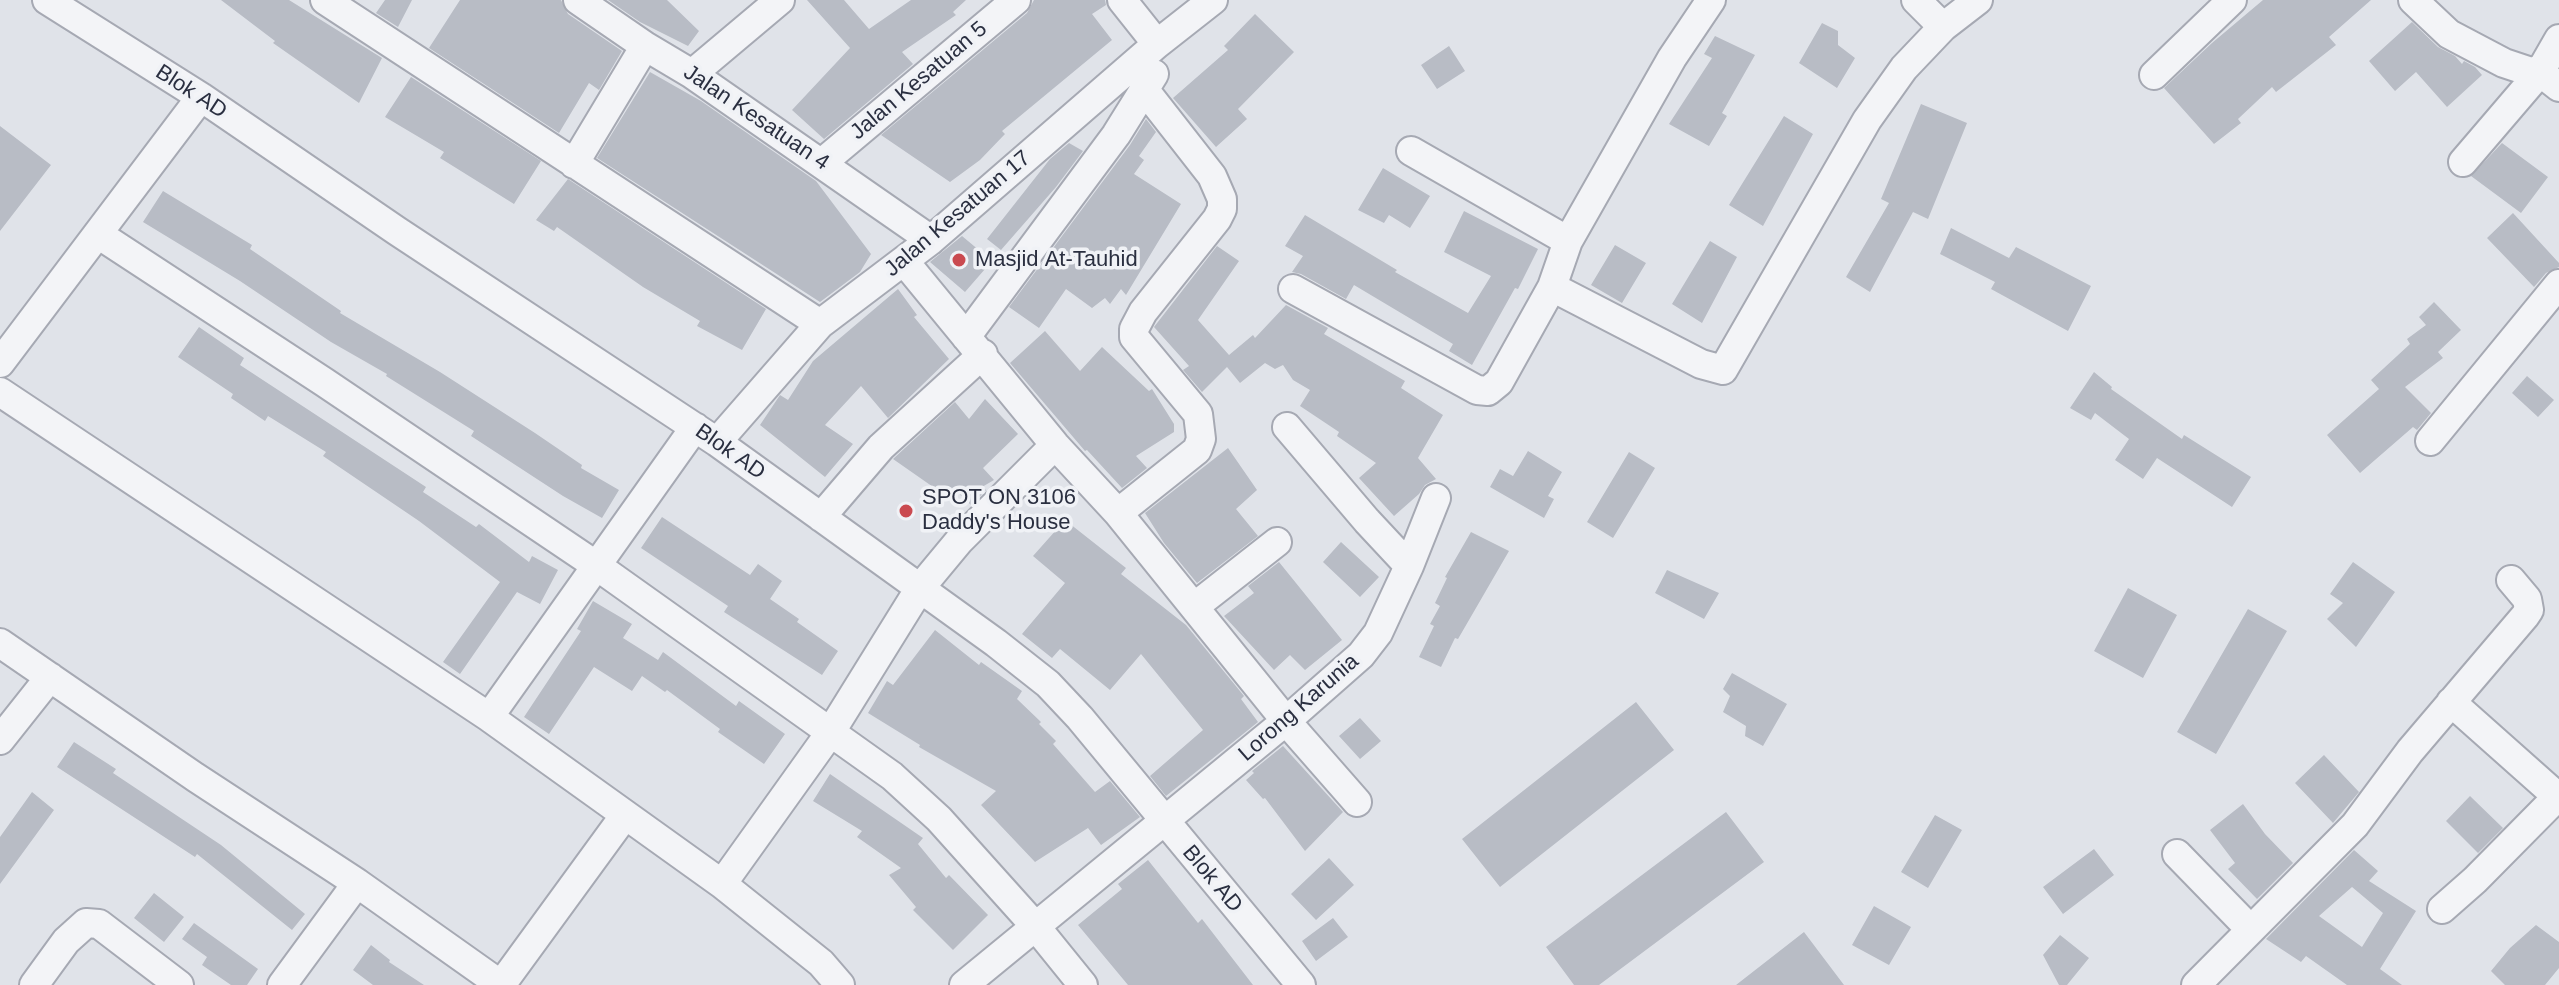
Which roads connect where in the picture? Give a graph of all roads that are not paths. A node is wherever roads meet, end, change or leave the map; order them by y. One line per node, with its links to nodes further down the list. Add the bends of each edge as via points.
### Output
1 (47, 0): 13 (street, Blok AD)
2 (325, 0): 26 (street)
3 (578, 0): 17 (street, Jalan Kesatuan 4)
4 (780, 0): 18 (street)
5 (1016, 0): 24 (street, Jalan Kesatuan 5)
6 (1122, 0): 15 (street)
7 (1213, 0): 15 (street, Jalan Kesatuan 17)
8 (1711, 0): 29 (street)
9 (1916, 0): 14 (street)
10 (1978, 0): 14 (street)
11 (2232, 0): 19 (street)
12 (2413, 0): 20 (street, via 2449,34)
13 (80, 9): 22 (street, Blok AD)
14 (1943, 27): 32 (street, via 1904,68 1867,120 1723,370 1701,364)
15 (1167, 37): 21 (street); 28 (street, Jalan Kesatuan 17)
16 (2559, 39): 20 (street)
17 (645, 46): 18 (street, Jalan Kesatuan 4); 26 (street)
18 (692, 74): 24 (street, Jalan Kesatuan 4)
19 (2154, 75)
20 (2549, 80): 25 (street)
21 (1144, 89): 35 (street); 43 (street, via 1212,176 1222,199 1217,219 1134,329 1134,337 1198,414 1201,439 1197,450)
22 (201, 97): 27 (street); 39 (street, Blok AD)
23 (1411, 151): 29 (street)
24 (823, 162): 28 (street, Jalan Kesatuan 4)
25 (2463, 162)
26 (574, 164): 34 (street)
27 (98, 234): 36 (street); 46 (street)
28 (931, 240): 30 (street, Jalan Kesatuan 17)
29 (1568, 241): 32 (street)
30 (904, 261): 34 (street, Jalan Kesatuan 17); 35 (street)
31 (2559, 284): 40 (street)
32 (1552, 287): 33 (street, via 1499,382 1488,391 1477,390)
33 (1293, 289)
34 (820, 324): 39 (street, Jalan Kesatuan 17)
35 (974, 346): 41 (street); 44 (street)
36 (0, 363)
37 (0, 392): 54 (street)
38 (1287, 427): 47 (street)
39 (706, 434): 44 (street, Blok AD); 46 (street, Jalan Kesatuan 17)
40 (2430, 441)
41 (1055, 445): 43 (street); 49 (street)
42 (1436, 498): 47 (street, Lorong Karunia)
43 (1118, 513): 50 (street)
44 (821, 517): 49 (street, Blok AD)
45 (1277, 542): 50 (street)
46 (597, 566): 54 (street, Jalan Kesatuan 17); 56 (street)
47 (1409, 566): 55 (street, Lorong Karunia, via 1371,644)
48 (2511, 580): 53 (street, via 2529,610)
49 (920, 588): 56 (street); 61 (street, Blok AD, via 1048,684)
50 (1194, 607): 55 (street)
51 (0, 643): 52 (street)
52 (50, 677): 57 (street); 63 (street)
53 (2451, 702): 58 (street); 67 (street, via 2355,825)
54 (489, 717): 60 (street)
55 (1286, 721): 59 (street); 61 (street, Lorong Karunia)
56 (830, 733): 64 (street); 66 (street, via 920,800)
57 (0, 740)
58 (2558, 798): 65 (street)
59 (1357, 802)
60 (625, 815): 64 (street); 71 (street)
61 (1165, 822): 66 (street, Lorong Karunia); 75 (street, Blok AD)
62 (2177, 854): 67 (street)
63 (357, 883): 70 (street); 71 (street)
64 (722, 884): 72 (street, via 821,963)
65 (2442, 909)
66 (1036, 927): 73 (street, Lorong Karunia); 74 (street)
67 (2250, 929): 76 (street)
68 (34, 985): 69 (street, via 86,923 99,924)
69 (179, 985)
70 (282, 985)
71 (501, 985)
72 (840, 985)
73 (964, 985)
74 (1083, 985)
75 (1301, 985)
76 (2196, 985)

